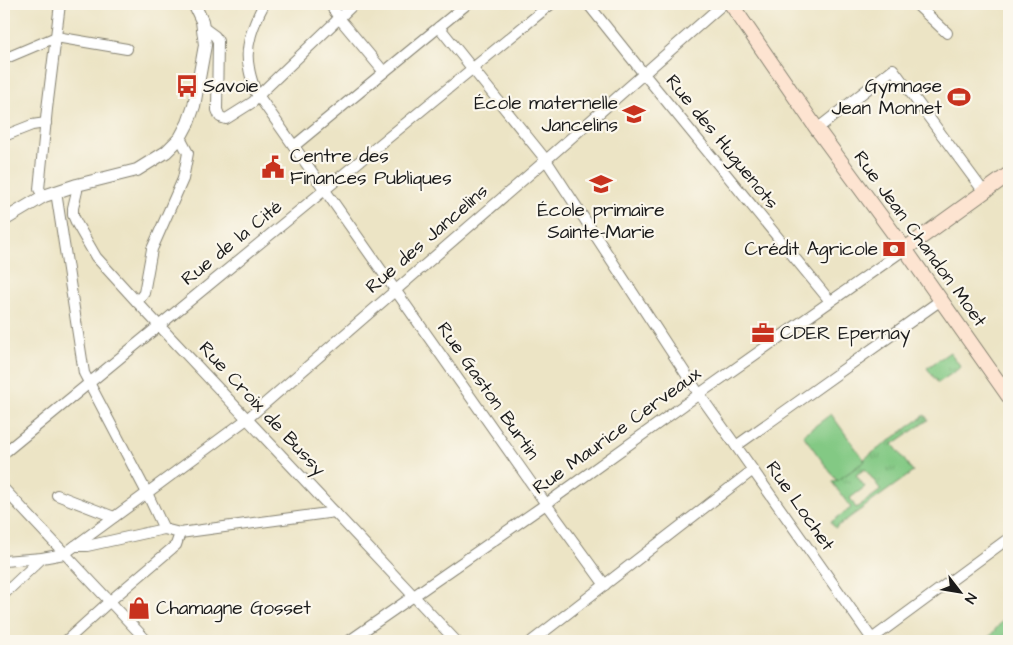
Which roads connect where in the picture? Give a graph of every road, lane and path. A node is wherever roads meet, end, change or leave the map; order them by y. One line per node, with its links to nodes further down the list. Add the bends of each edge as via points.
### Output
1 (60, 4): 16 (street)
2 (194, 4): 14 (street)
3 (264, 4): 22 (street, Rue Gaston Burtin, via 248,42 248,67)
4 (330, 4): 12 (street)
5 (354, 4): 12 (street)
6 (467, 4): 13 (street)
7 (551, 4): 19 (street, Rue de la Cité)
8 (588, 4): 21 (street, Rue des Huguenots)
9 (724, 4): 21 (street, Rue des Jancelins)
10 (731, 4): 24 (main road, Rue Jean Chandon Moet)
11 (916, 4): 15 (street)
12 (339, 18): 20 (street); 22 (street)
13 (439, 27): 19 (street, Rue Lochet); 20 (street)
14 (204, 28): 22 (street, via 218,41 217,110 220,116 226,119); 26 (street, via 194,106)
15 (947, 33)
16 (56, 37): 17 (street); 18 (street); 23 (street)
17 (126, 49)
18 (4, 59)
19 (472, 69): 28 (street, Rue Lochet); 31 (street, Rue de la Cité)
20 (384, 72): 27 (street)
21 (644, 74): 28 (street, Rue des Jancelins); 39 (street, Rue des Huguenots)
22 (258, 95): 27 (street, Rue Gaston Burtin)
23 (46, 123): 25 (street); 34 (street, via 39,189)
24 (817, 128): 33 (street, via 893,69); 36 (main road, Rue Jean Chandon Moet)
25 (4, 136)
26 (180, 138): 30 (street, via 166,152 137,170); 40 (street, via 188,153 183,179 152,249 144,293)
27 (294, 146): 31 (street, Rue Gaston Burtin)
28 (546, 160): 37 (street, Rue des Jancelins); 43 (street, Rue Lochet)
29 (1009, 174): 33 (main road)
30 (77, 185): 32 (street); 40 (street, Rue Croix de Bussy, via 73,215 77,224 96,257)
31 (325, 190): 37 (street, Rue Gaston Burtin); 41 (street, Rue de la Cité)
32 (56, 192): 34 (street); 42 (street)
33 (984, 192): 36 (main road)
34 (44, 196): 35 (street)
35 (4, 220)
36 (905, 249): 38 (main road, Rue Jean Chandon Moet); 39 (street, Rue Maurice Cerveaux)
37 (396, 290): 45 (street, Rue des Jancelins); 52 (street, Rue Gaston Burtin)
38 (941, 300): 44 (main road, Rue Jean Chandon Moet); 46 (street)
39 (830, 301): 43 (street, Rue Maurice Cerveaux)
40 (137, 302): 41 (street, Rue Croix de Bussy)
41 (159, 325): 42 (street, Rue de la Cité); 45 (street, Rue Croix de Bussy)
42 (88, 383): 47 (street, Rue de la Cité); 50 (street)
43 (699, 394): 46 (street, Rue Lochet); 52 (street, Rue Maurice Cerveaux)
44 (1009, 397)
45 (247, 419): 50 (street, Rue des Jancelins); 53 (street, Rue Croix de Bussy)
46 (736, 446): 48 (street, Rue Lochet)
47 (4, 453)
48 (753, 470): 62 (street); 66 (street, Rue Lochet)
49 (4, 489): 59 (street)
50 (147, 493): 54 (street, Rue des Jancelins); 55 (street)
51 (57, 494): 54 (street)
52 (546, 504): 62 (street, Rue Gaston Burtin); 64 (street, Rue Maurice Cerveaux)
53 (335, 512): 56 (street); 64 (street, Rue Croix de Bussy)
54 (114, 517): 58 (street, Rue des Jancelins)
55 (164, 529): 56 (street); 58 (street)
56 (180, 533): 65 (street, via 176,545)
57 (1009, 538): 66 (street)
58 (75, 546): 59 (street, Rue des Jancelins)
59 (64, 554): 60 (street); 65 (street)
60 (42, 558): 61 (street); 63 (street)
61 (4, 562)
62 (605, 585): 71 (street)
63 (4, 594)
64 (413, 596): 69 (street, Rue Maurice Cerveaux); 70 (street, Rue Croix de Bussy)
65 (110, 602): 67 (street); 68 (street)
66 (870, 640)
67 (66, 641)
68 (147, 641)
69 (349, 641)
70 (456, 641)
71 (532, 641)

